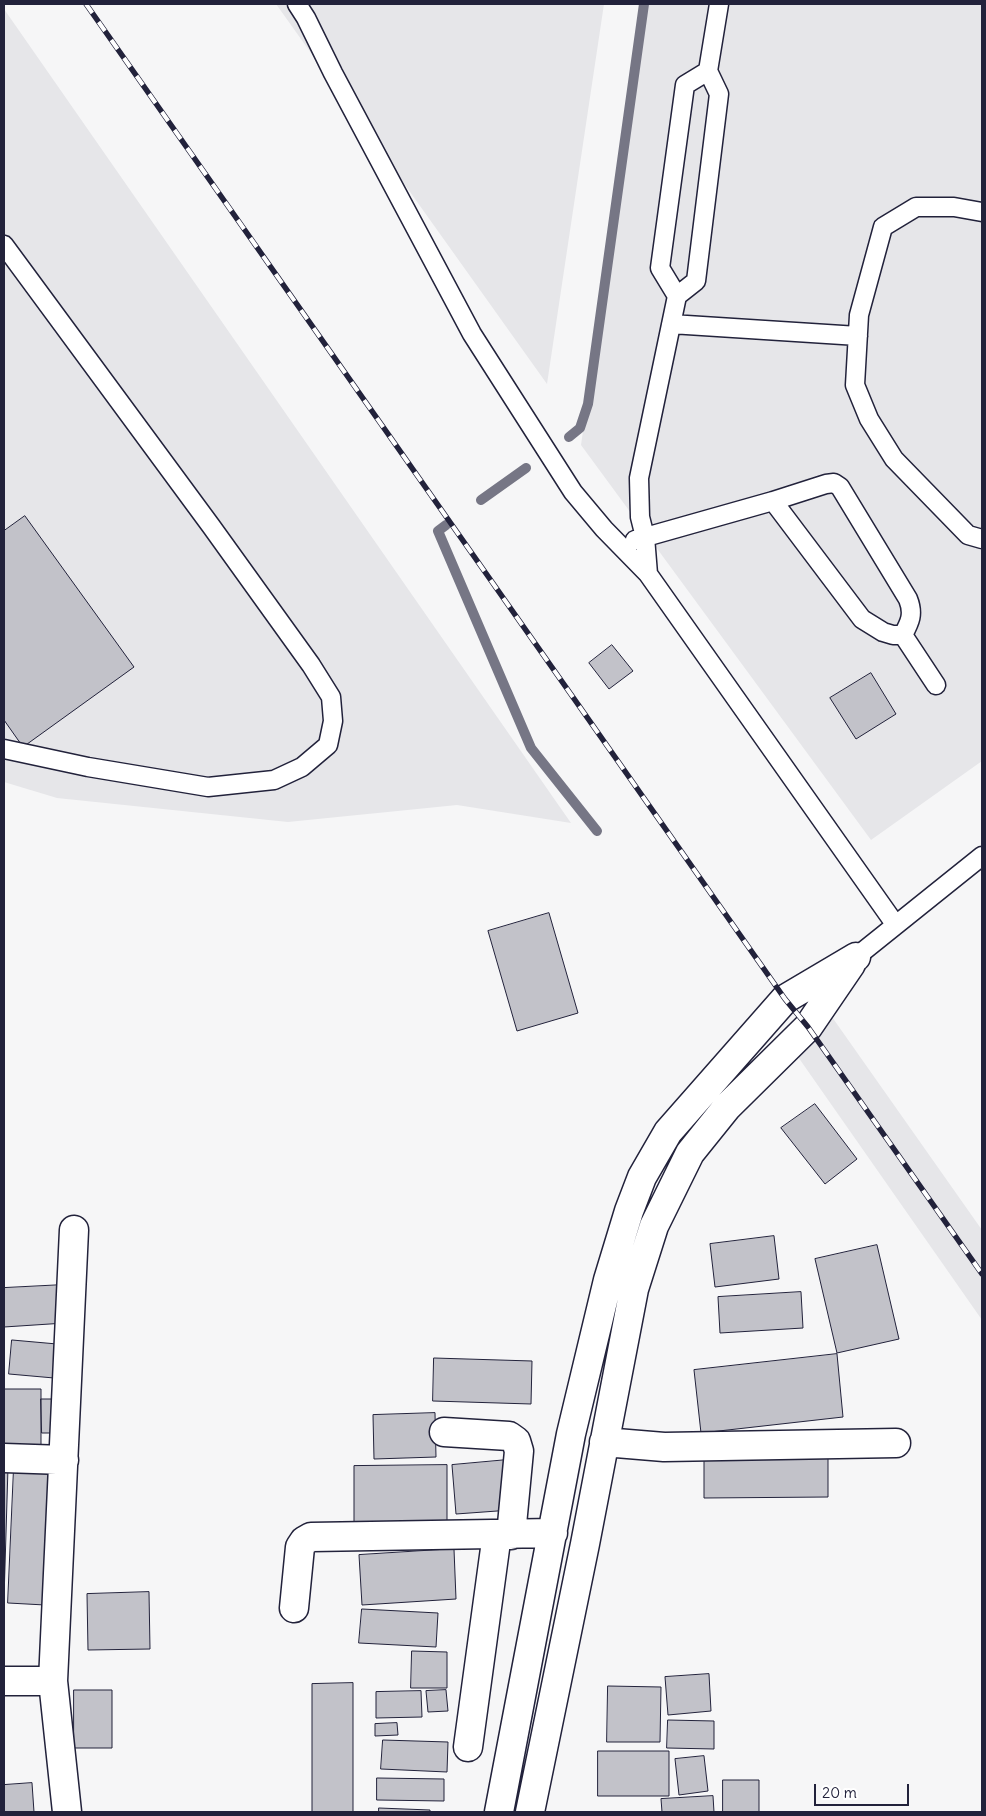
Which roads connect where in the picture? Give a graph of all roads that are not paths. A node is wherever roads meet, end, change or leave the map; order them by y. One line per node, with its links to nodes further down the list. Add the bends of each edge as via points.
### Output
1 (297, 4): 12 (lane, via 472,334 573,492)
2 (719, 4): 3 (lane)
3 (708, 71): 6 (lane, via 719,94 696,282); 6 (lane, via 685,85 660,268)
4 (982, 212): 8 (lane, via 954,207 916,207 883,227 860,315)
5 (4, 245): 16 (lane, via 311,665 331,697 334,721 328,745 302,767 274,780 208,787)
6 (677, 296): 7 (lane)
7 (671, 324): 8 (lane); 10 (lane, via 639,478 640,516)
8 (858, 336): 11 (lane, via 855,385 869,419 894,459 968,535)
9 (773, 501): 10 (lane); 14 (lane, via 862,619 883,632); 14 (lane, via 826,484 840,487 908,599 912,609 911,620)
10 (645, 537): 12 (lane); 13 (lane)
11 (982, 538)
12 (619, 544): 13 (lane)
13 (648, 574): 18 (lane)
14 (903, 636): 15 (lane)
15 (936, 685)
16 (4, 749)
17 (982, 856): 18 (lane)
18 (895, 924): 19 (lane)
19 (856, 957): 22 (street, via 808,1027 727,1107 690,1154 654,1226 634,1288); 26 (street, via 786,1000 668,1132 642,1176 608,1280)
20 (74, 1230): 25 (street)
21 (444, 1432): 27 (street, via 509,1436 516,1441 519,1451)
22 (604, 1442): 23 (street, via 664,1447); 34 (street)
23 (896, 1443)
24 (4, 1458): 25 (street)
25 (64, 1460): 30 (street)
26 (553, 1533): 27 (street); 33 (street)
27 (504, 1535): 28 (street, via 312,1537 300,1547); 31 (street)
28 (294, 1608)
29 (4, 1681): 30 (street)
30 (53, 1681): 32 (street)
31 (468, 1748)
32 (67, 1812)
33 (499, 1812)
34 (530, 1812)

